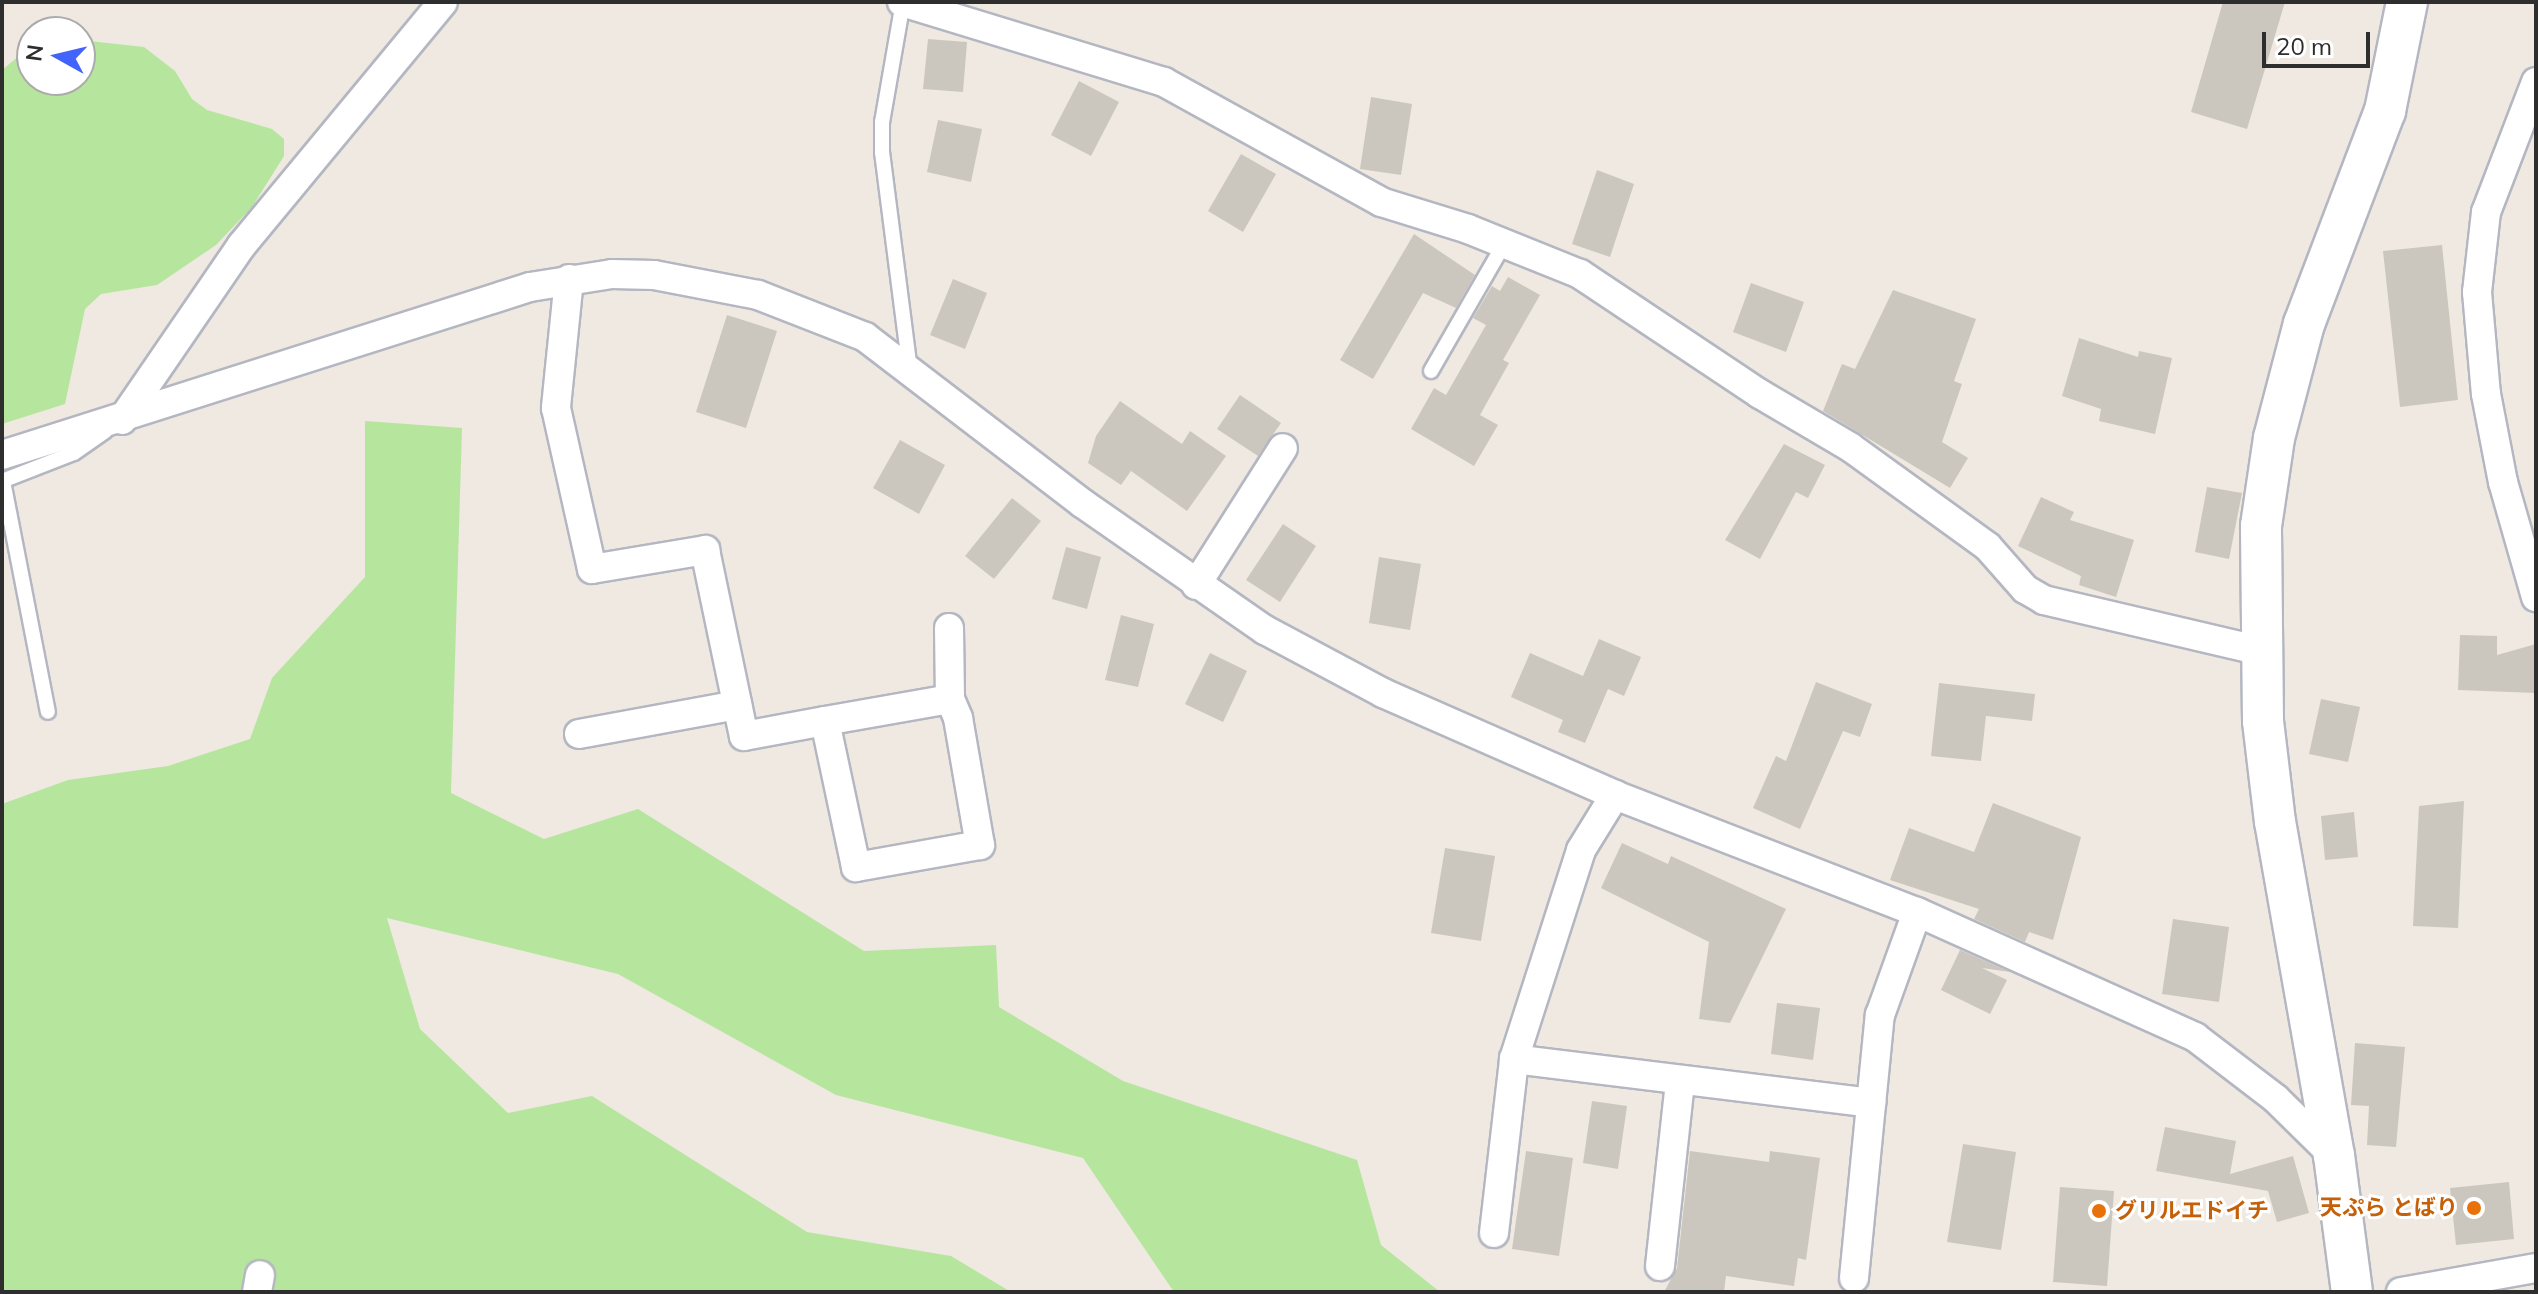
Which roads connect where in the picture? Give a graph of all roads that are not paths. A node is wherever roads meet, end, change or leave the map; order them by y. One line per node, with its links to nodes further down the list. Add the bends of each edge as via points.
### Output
1 (443, 2): 9 (street, via 242,245)
2 (903, 2): 5 (street, via 1164,82 1381,202); 7 (lane, via 882,122 882,152)
3 (2407, 2): 16 (street, via 2385,111 2304,324 2274,438 2261,526)
4 (2536, 82): 14 (street, via 2486,212 2477,292 2492,424)
5 (1504, 244): 8 (lane); 16 (street, via 1580,274 1850,447 1988,547 2025,589 2044,600)
6 (569, 279): 7 (street, via 654,275 758,295 865,337); 9 (street, via 530,287); 18 (street, via 556,408 592,569 705,550)
7 (910, 370): 13 (street)
8 (1431, 371)
9 (122, 420): 11 (street); 12 (lane, via 74,453)
10 (1283, 448): 13 (street)
11 (2, 455)
12 (2, 481): 19 (lane)
13 (1196, 585): 22 (street, via 1265,630 1383,693)
14 (2536, 597)
15 (949, 628): 17 (street)
16 (2262, 651): 27 (street, via 2275,822)
17 (950, 699): 20 (street); 20 (street, via 958,718 980,845 856,867)
18 (737, 705): 20 (street, via 744,736); 21 (street)
19 (48, 712)
20 (825, 721)
21 (579, 734)
22 (1615, 795): 23 (street); 24 (street, via 1581,850)
23 (1917, 912): 26 (street, via 1880,1015); 27 (street, via 2195,1037 2276,1099)
24 (1514, 1059): 25 (street); 28 (street)
25 (1680, 1082): 26 (street); 29 (street)
26 (1871, 1103): 31 (street)
27 (2334, 1156): 32 (street)
28 (1494, 1233)
29 (1660, 1266)
30 (2536, 1268): 33 (street)
31 (1854, 1278)
32 (2352, 1292)
33 (2401, 1292)

